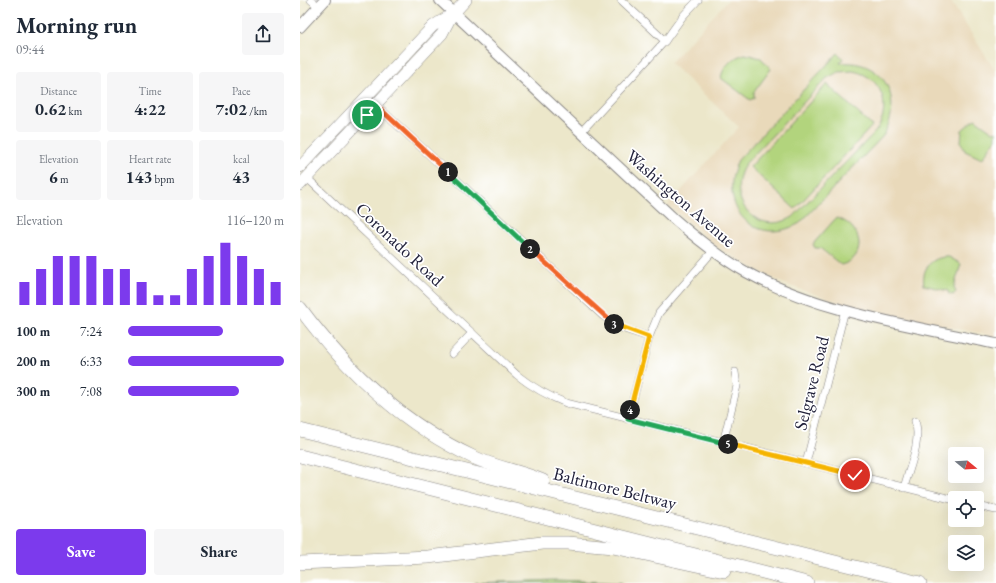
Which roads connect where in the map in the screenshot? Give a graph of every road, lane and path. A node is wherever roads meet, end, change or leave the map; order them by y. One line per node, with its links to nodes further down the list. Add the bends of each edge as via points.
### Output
1 (311, 0): 6 (street)
2 (440, 0): 7 (main road, Washington Avenue)
3 (466, 0): 7 (main road)
4 (621, 0): 9 (street)
5 (698, 0): 9 (street)
6 (322, 4): 8 (main road)
7 (454, 13): 10 (main road, via 442,34); 11 (main road, Washington Avenue); 12 (main road, via 433,26)
8 (300, 27)
9 (665, 42): 11 (street)
10 (376, 105): 13 (main road); 18 (street, via 603,316 621,328)
11 (581, 132): 14 (main road, Washington Avenue, via 673,218)
12 (300, 167)
13 (303, 182): 17 (street, Coronado Road)
14 (713, 251): 16 (main road, Washington Avenue, via 746,272 781,289); 18 (street, via 667,302 659,313)
15 (300, 308): 29 (highway, via 364,383 412,422 475,458 536,478)
16 (845, 310): 19 (main road, Washington Avenue); 27 (street, Selgrave Road)
17 (472, 333): 20 (street); 22 (street, Coronado Road, via 517,375 540,391 566,403)
18 (649, 337): 22 (street)
19 (996, 344)
20 (452, 354)
21 (735, 372): 25 (street, via 737,386)
22 (628, 419): 25 (street, Coronado Road)
23 (915, 421): 28 (street, via 917,439)
24 (300, 430): 29 (highway, Baltimore Beltway)
25 (723, 443): 27 (street, Coronado Road)
26 (300, 456): 35 (highway)
27 (806, 463): 28 (street, Coronado Road)
28 (904, 488): 30 (street, Coronado Road)
29 (579, 497): 36 (highway, Baltimore Beltway)
30 (948, 498)
31 (984, 507): 32 (street)
32 (996, 510)
33 (300, 563): 34 (highway, via 428,557 568,543 613,547)
34 (786, 583)
35 (807, 583)
36 (920, 583)

